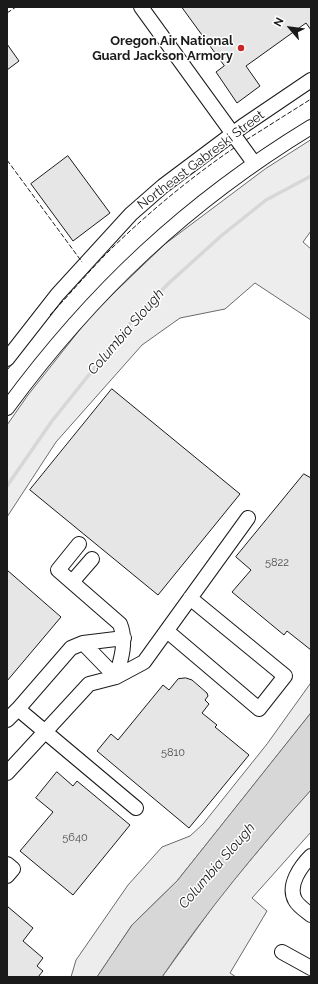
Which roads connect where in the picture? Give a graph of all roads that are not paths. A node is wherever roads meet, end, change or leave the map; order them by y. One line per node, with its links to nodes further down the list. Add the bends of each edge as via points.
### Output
1 (141, 7): 4 (street)
2 (311, 80): 4 (street, Northeast Gabreski Street)
3 (311, 127): 5 (street)
4 (232, 134): 5 (street); 6 (street, Northeast Gabreski Street, via 163,186 131,214 57,295)
5 (254, 163): 7 (street, via 183,217 121,274 64,335)
6 (7, 359)
7 (7, 408)
8 (248, 518): 12 (street)
9 (79, 544): 11 (street, via 58,570)
10 (92, 559): 11 (street)
11 (72, 582): 14 (street, via 120,624)
12 (190, 598): 13 (street); 13 (street, via 285,676 259,709)
13 (167, 630): 16 (street, via 144,662)
14 (124, 638): 15 (street); 16 (street)
15 (83, 643): 16 (street); 17 (street, via 71,648)
16 (116, 678): 19 (street, via 89,684)
17 (18, 709): 18 (street); 19 (street)
18 (7, 720)
19 (45, 732): 20 (street); 21 (street)
20 (7, 773)
21 (136, 808)
22 (311, 856): 25 (street, via 296,876 292,888 295,900)
23 (7, 864): 24 (street, via 12,870)
24 (7, 876)
25 (311, 915)
26 (282, 952): 27 (street)
27 (311, 968)

